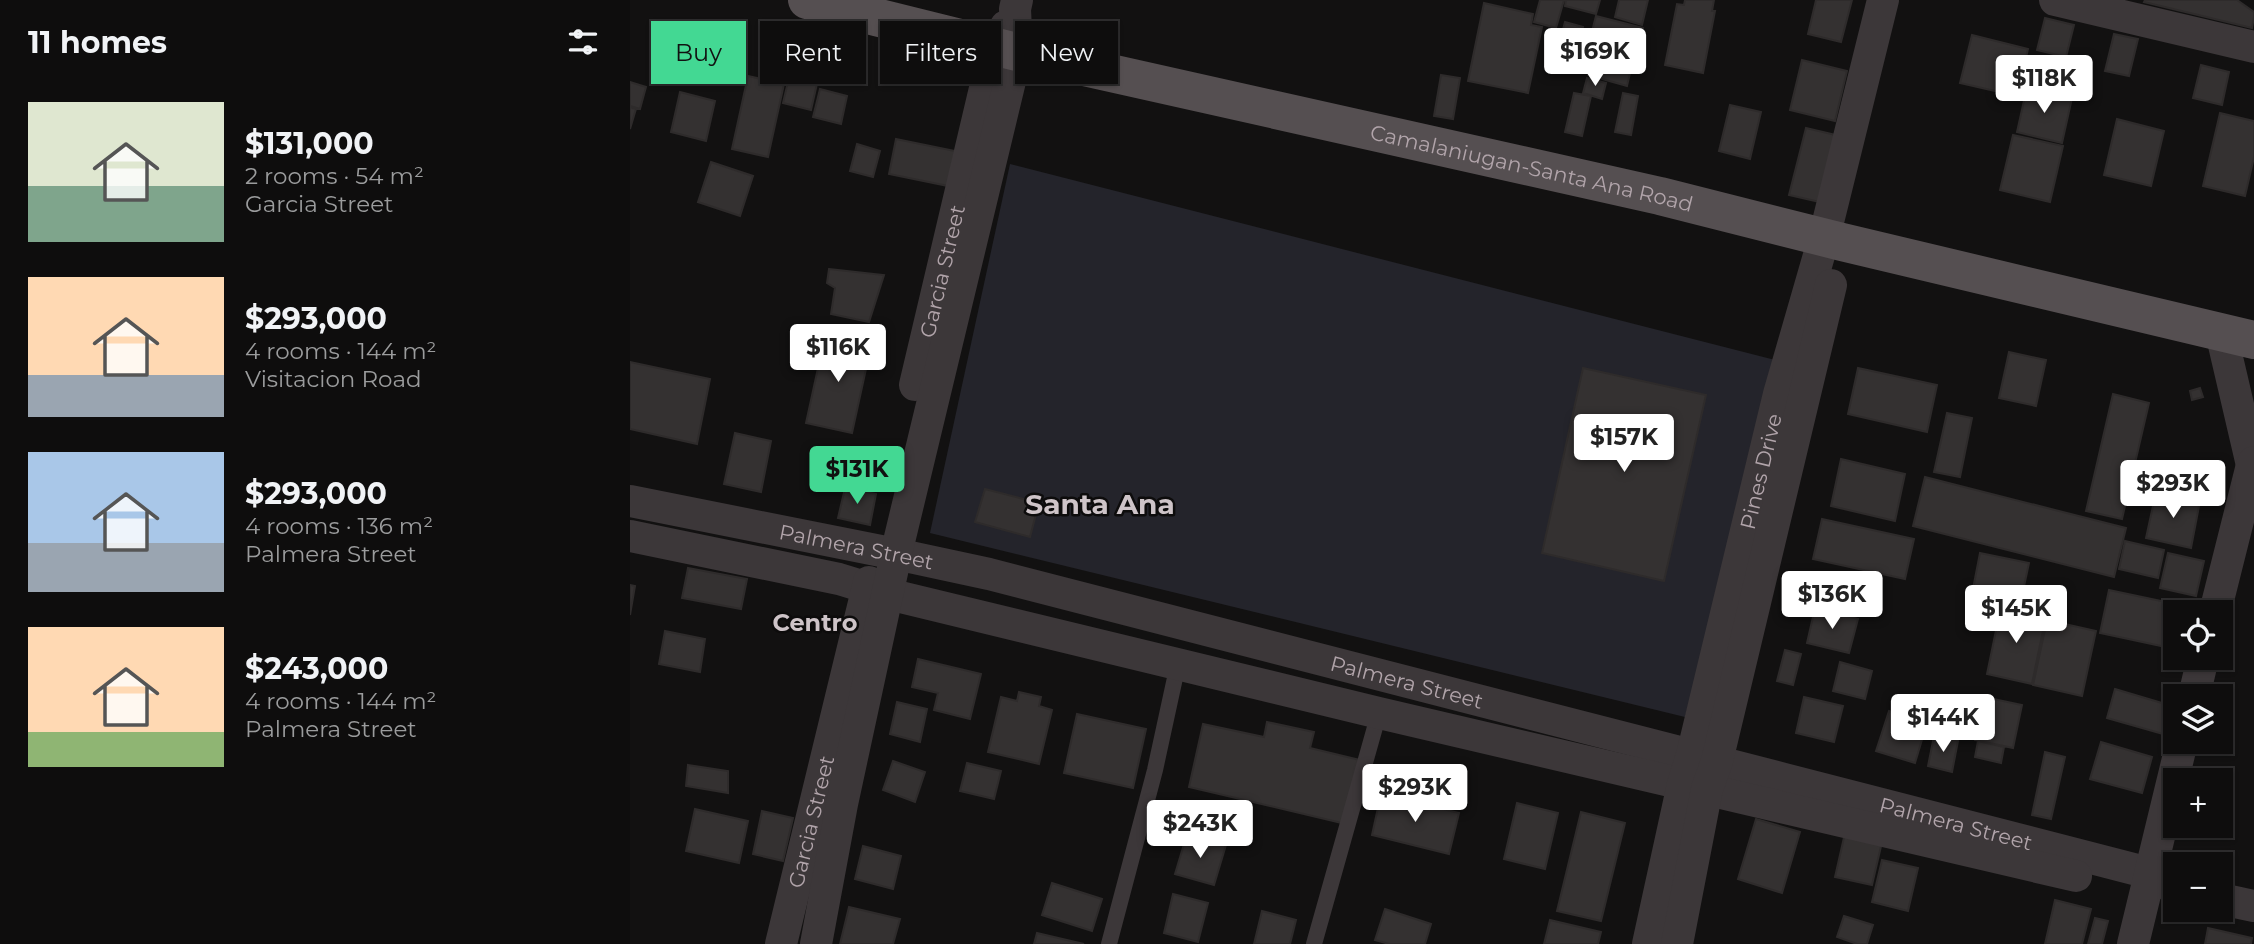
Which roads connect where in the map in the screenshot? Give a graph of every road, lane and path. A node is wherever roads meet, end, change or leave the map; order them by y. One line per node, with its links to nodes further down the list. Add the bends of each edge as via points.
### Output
1 (807, 0): 7 (main road, Camalaniugan-Santa Ana Road)
2 (1883, 0): 8 (street, Pines Drive)
3 (1905, 0): 8 (street, Pines Drive)
4 (2055, 0): 6 (street)
5 (1016, 5): 7 (street, Garcia Street)
6 (2254, 47)
7 (1006, 49): 8 (main road, Camalaniugan-Santa Ana Road, via 1646,193); 13 (street, Garcia Street)
8 (1833, 240): 9 (main road, Camalaniugan-Santa Ana Road); 21 (street, Pines Drive, via 1779,394)
9 (2237, 336): 10 (street)
10 (2253, 464): 15 (street)
11 (630, 501): 13 (street, Palmera Street)
12 (630, 536): 14 (street, Palmera Street)
13 (887, 552): 14 (street, Garcia Street); 16 (street, Palmera Street)
14 (878, 591): 17 (street, Palmera Street); 25 (street, Garcia Street); 26 (street, Garcia Street)
15 (2218, 600)
16 (1287, 650): 18 (street); 21 (street, Palmera Street)
17 (1178, 664): 18 (street, Palmera Street); 27 (lane)
18 (1276, 688): 19 (street, Palmera Street)
19 (1379, 713): 21 (street, Palmera Street); 28 (lane)
20 (2180, 754): 22 (street)
21 (1700, 772): 22 (street, Palmera Street); 29 (street, Pines Drive); 30 (street, Pines Drive)
22 (2161, 886): 31 (street)
23 (2233, 902): 24 (street)
24 (2254, 906)
25 (781, 944)
26 (816, 944)
27 (1109, 944)
28 (1314, 944)
29 (1648, 944)
30 (1677, 944)
31 (2133, 944)

